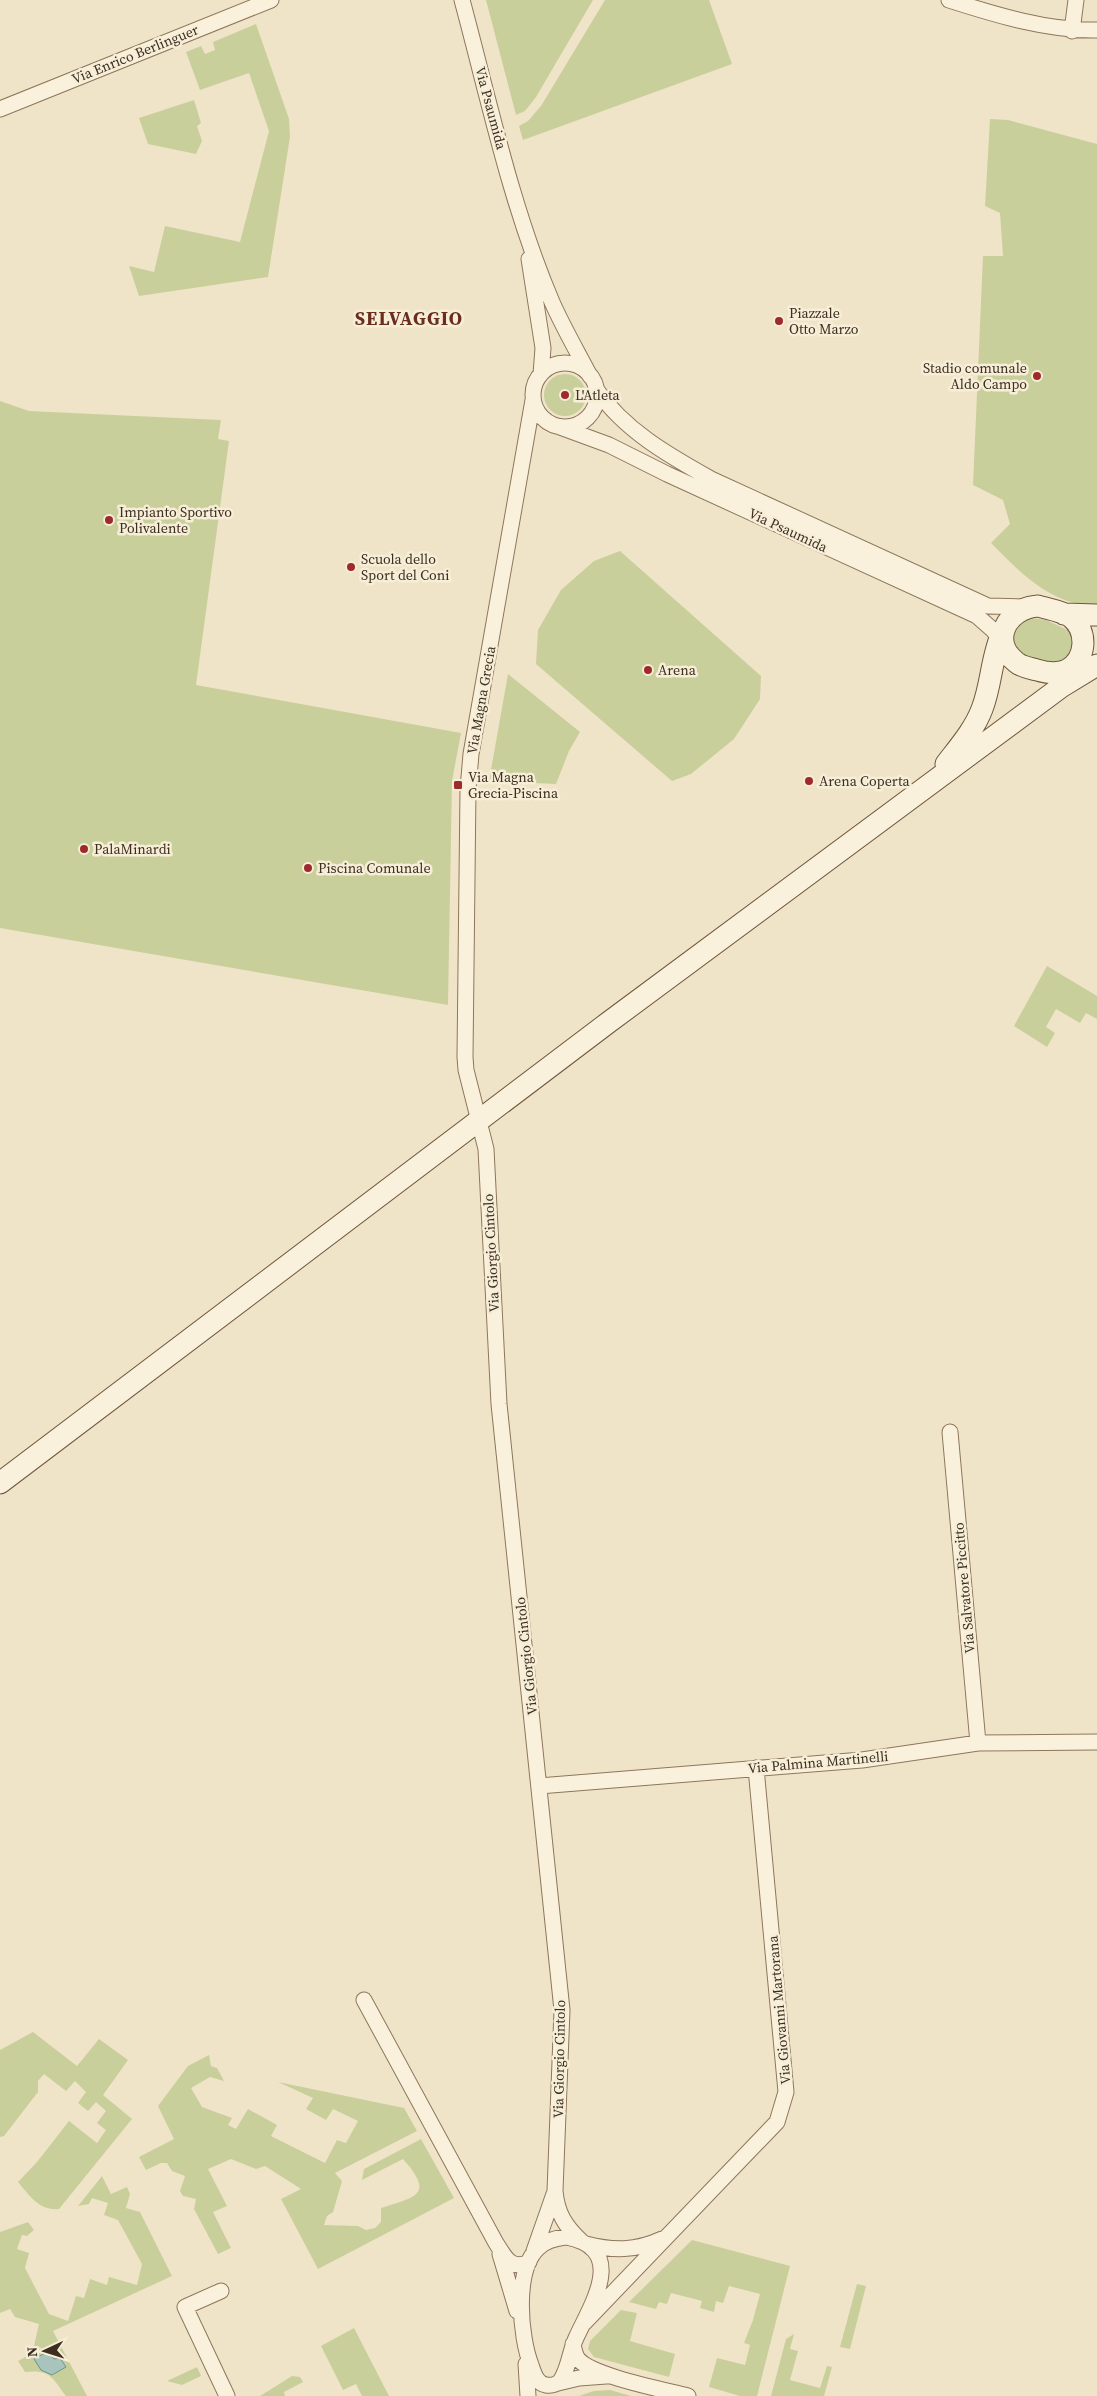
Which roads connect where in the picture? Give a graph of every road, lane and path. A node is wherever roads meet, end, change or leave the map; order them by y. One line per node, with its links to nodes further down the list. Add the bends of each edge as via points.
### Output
1 (271, 0): 7 (street, Via Enrico Berlinguer)
2 (462, 0): 8 (street, Via Psaumida)
3 (949, 0): 6 (street)
4 (1076, 0): 6 (street)
5 (1097, 30): 6 (street)
6 (1072, 31)
7 (0, 109)
8 (522, 216): 9 (street, via 543,348); 10 (street, Via Psaumida, via 552,302)
9 (541, 374): 10 (street, via 557,364 566,363 584,370); 11 (street)
10 (593, 382): 12 (street, via 596,397 590,414 577,424); 13 (street, Via Psaumida, via 612,412 672,457 711,478 988,606)
11 (533, 400): 12 (street, via 542,418); 19 (street, Via Magna Grecia, via 471,754 468,789 464,1057)
12 (560, 427): 16 (street, Via Psaumida, via 609,445 977,616)
13 (1028, 607): 14 (main road, via 1038,606); 16 (main road, via 1018,610)
14 (1064, 614): 15 (main road); 17 (main road, via 1075,622 1082,635 1082,650)
15 (1097, 615)
16 (1003, 637): 17 (main road, via 1009,656 1023,666 1042,672); 18 (main road, via 982,709 965,740)
17 (1075, 672): 18 (main road)
18 (929, 785): 19 (main road, via 609,1022)
19 (479, 1123): 21 (main road); 25 (street, Via Giorgio Cintolo, via 486,1149 499,1404)
20 (950, 1432): 23 (street, Via Salvatore Piccitto)
21 (0, 1483)
22 (1097, 1742): 23 (street, Via Palmina Martinelli)
23 (978, 1743): 24 (street, Via Palmina Martinelli, via 862,1760)
24 (756, 1768): 25 (street, Via Palmina Martinelli); 28 (street, Via Giovanni Martorana, via 786,2092 777,2122)
25 (539, 1786): 27 (street, Via Giorgio Cintolo, via 562,2010)
26 (364, 2000): 29 (street)
27 (555, 2191): 30 (street, Via Giorgio Cintolo, via 561,2218); 31 (street, Via Giorgio Cintolo)
28 (668, 2237): 30 (street, via 635,2249 616,2250); 33 (street, Via Giovanni Martorana)
29 (496, 2243): 31 (street, via 508,2262 516,2265); 34 (street)
30 (584, 2243): 31 (street, via 566,2237 556,2238 546,2242); 33 (street, Via Giorgio Cintolo, via 594,2252 601,2271 599,2291)
31 (530, 2259): 34 (street, Via Giorgio Cintolo, via 521,2306)
32 (222, 2291): 39 (street, via 185,2307)
33 (584, 2323): 35 (street)
34 (522, 2333): 36 (street)
35 (573, 2344): 37 (street, via 578,2359); 38 (street, via 564,2375)
36 (526, 2350): 38 (street, via 538,2381); 40 (street)
37 (610, 2376): 38 (street, via 579,2378); 41 (street)
38 (555, 2387)
39 (227, 2396)
40 (528, 2396)
41 (688, 2396)

